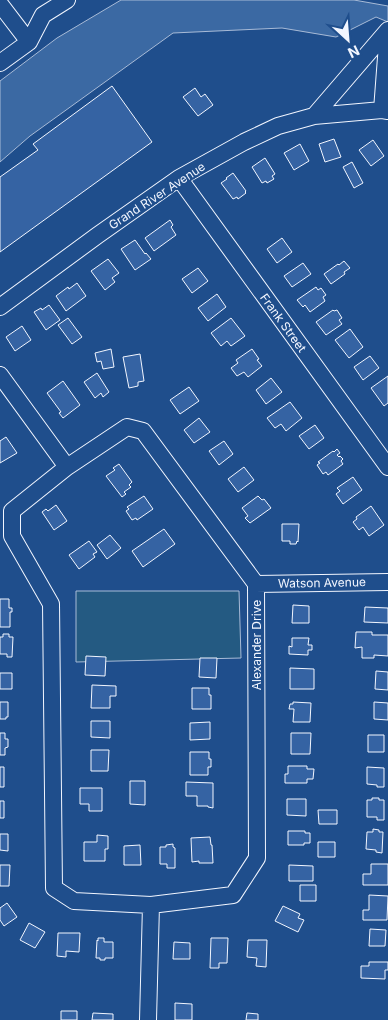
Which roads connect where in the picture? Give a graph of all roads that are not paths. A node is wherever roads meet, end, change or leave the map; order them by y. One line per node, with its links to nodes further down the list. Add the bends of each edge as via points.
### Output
1 (67, 0): 4 (street, via 43,15)
2 (0, 4): 4 (street)
3 (388, 30): 6 (street); 7 (street)
4 (29, 42): 5 (street)
5 (0, 62)
6 (385, 111): 7 (street, Grand River Avenue)
7 (314, 116): 8 (street, Grand River Avenue, via 278,126)
8 (179, 178): 9 (street, Grand River Avenue); 12 (street, Frank Street)
9 (0, 307)
10 (0, 375): 11 (street)
11 (67, 467): 14 (street, Alexander Drive, via 127,427 143,431); 15 (street, Alexander Drive, via 12,511 12,536 51,604 54,888 74,901)
12 (388, 467)
13 (388, 582): 14 (street, Watson Avenue)
14 (256, 584): 15 (street, Alexander Drive, via 257,858 233,896)
15 (151, 905): 16 (street)
16 (148, 1020)

